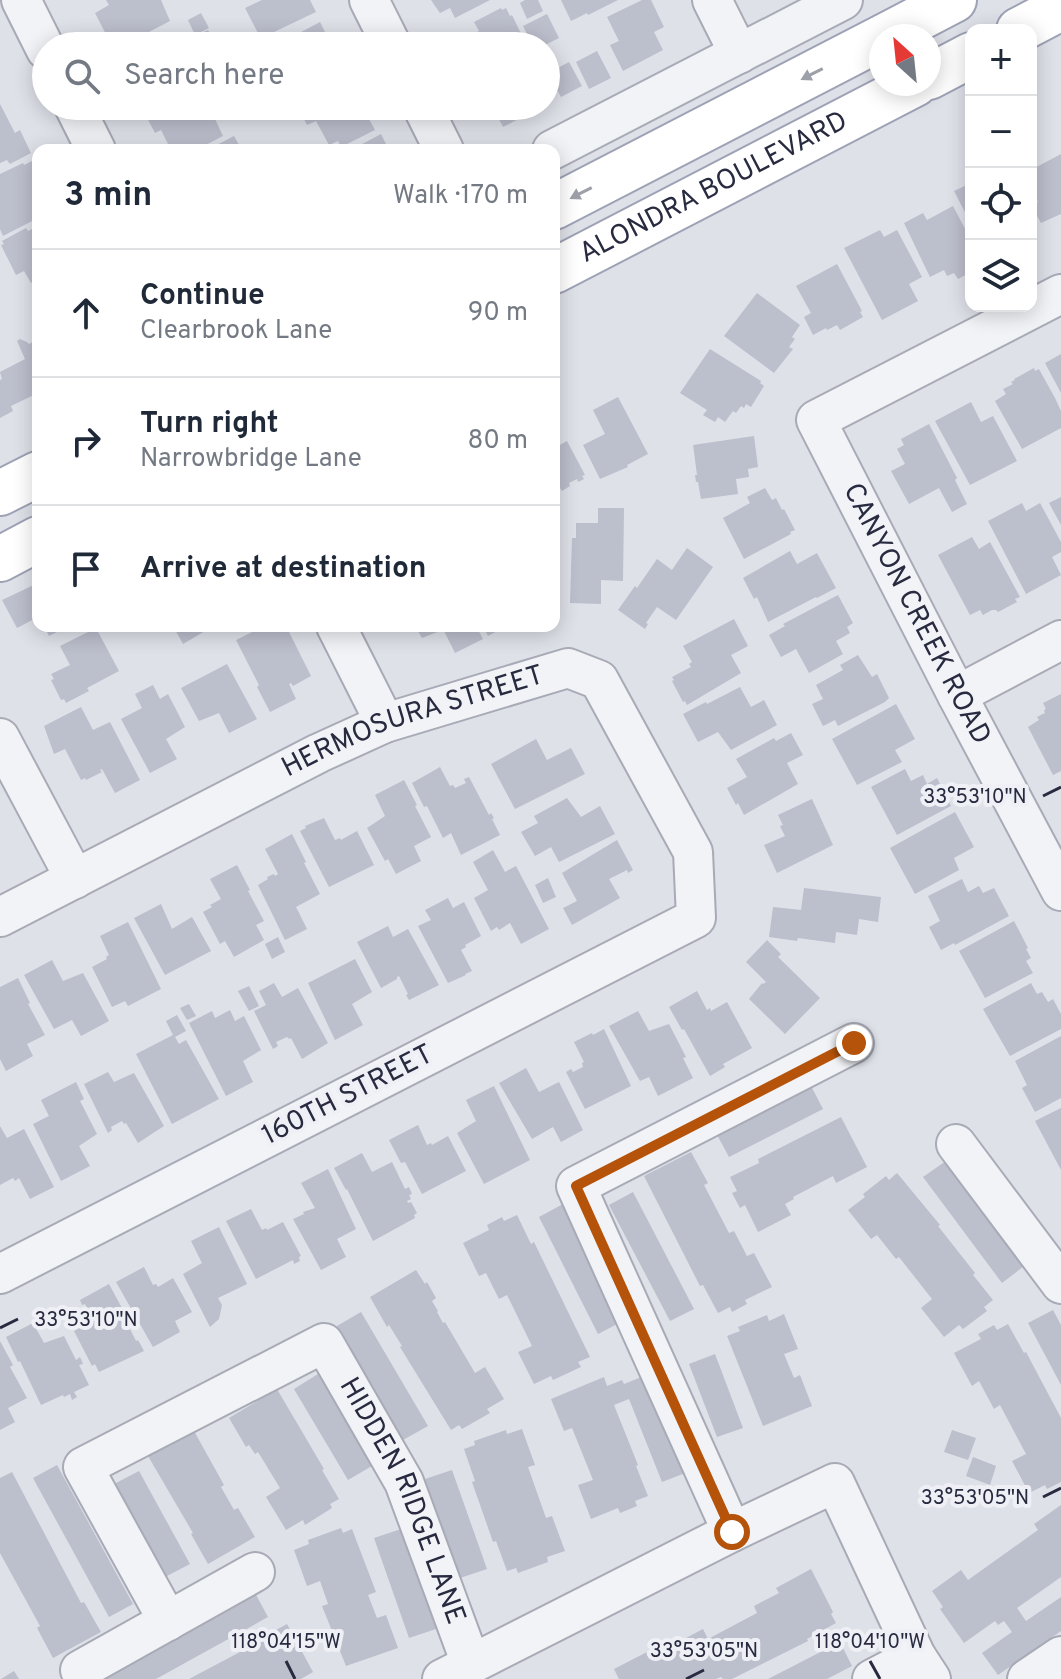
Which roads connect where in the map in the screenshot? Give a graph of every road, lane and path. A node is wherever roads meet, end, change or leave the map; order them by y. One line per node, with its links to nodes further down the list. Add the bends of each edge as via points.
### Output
1 (21, 0): 9 (street)
2 (369, 0): 10 (street)
3 (712, 0): 12 (street)
4 (843, 0): 12 (street)
5 (954, 0): 7 (main road, ALONDRA BOULEVARD)
6 (1061, 8): 8 (main road)
7 (908, 24)
8 (1030, 24)
9 (37, 32)
10 (385, 32)
11 (869, 44): 21 (main road, ALONDRA BOULEVARD, one-way to 21)
12 (739, 54): 20 (street)
13 (965, 58): 14 (main road)
14 (941, 71)
15 (892, 96): 22 (main road, ALONDRA BOULEVARD)
16 (81, 120): 18 (street)
17 (429, 120): 19 (street)
18 (93, 144)
19 (441, 144)
20 (560, 146)
21 (560, 204)
22 (560, 268)
23 (1061, 294): 30 (street, CANYON CREEK ROAD, via 816,420)
24 (32, 477): 25 (main road)
25 (0, 493)
26 (32, 542): 27 (main road)
27 (0, 559)
28 (339, 632): 31 (street)
29 (1061, 640): 30 (street)
30 (957, 695): 34 (street, CANYON CREEK ROAD)
31 (385, 723): 33 (street, HERMOSURA STREET); 36 (street, HERMOSURA STREET, via 568,668 599,680 693,852)
32 (0, 738): 33 (street)
33 (75, 879): 35 (street, HERMOSURA STREET)
34 (1061, 891)
35 (0, 917)
36 (696, 918): 39 (street, 160TH STREET)
37 (854, 1043): 41 (street, via 576,1186)
38 (956, 1144): 40 (street)
39 (0, 1274)
40 (1061, 1284)
41 (732, 1532): 45 (street, via 835,1483); 47 (street)
42 (255, 1572): 43 (street)
43 (168, 1621): 46 (street); 47 (street, HIDDEN RIDGE LANE, via 83,1467 324,1343 404,1482)
44 (1061, 1656): 49 (street)
45 (924, 1667): 48 (street)
46 (80, 1670)
47 (451, 1675)
48 (872, 1679)
49 (1027, 1679)

